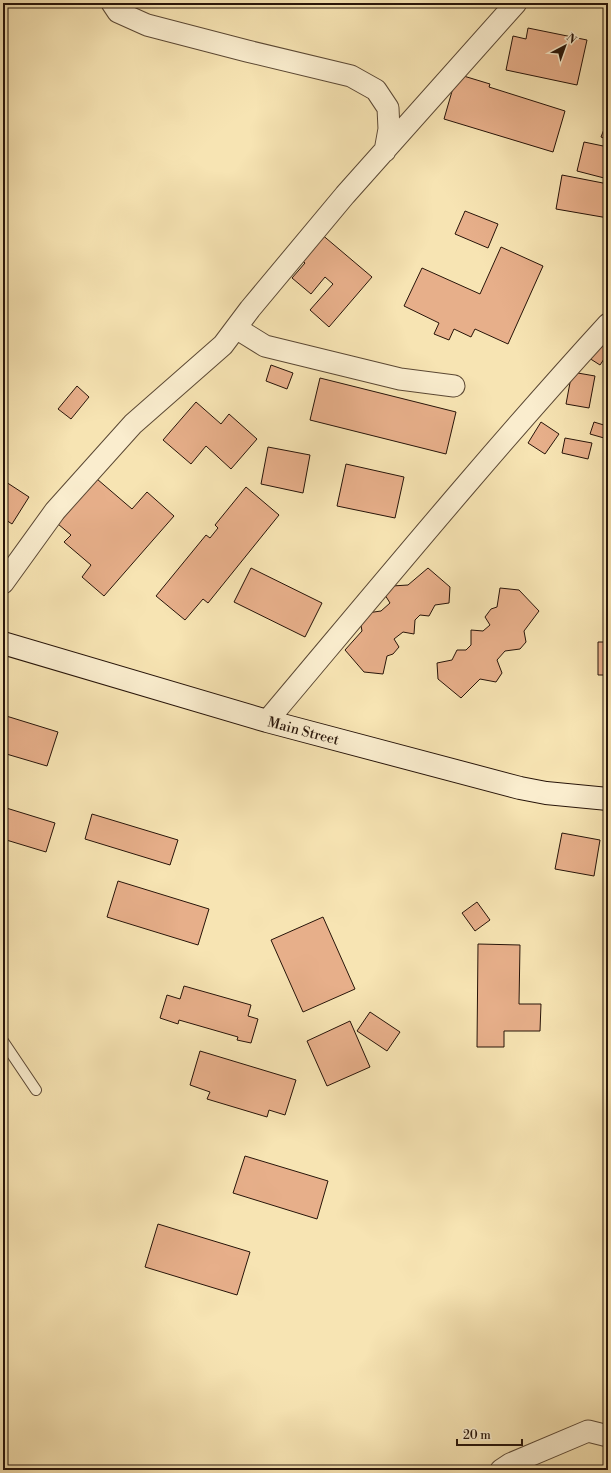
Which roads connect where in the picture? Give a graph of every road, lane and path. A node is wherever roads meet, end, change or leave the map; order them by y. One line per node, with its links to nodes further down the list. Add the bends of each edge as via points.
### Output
1 (112, 3): 3 (street, via 118,12 147,25 351,76 376,90 388,108 389,129)
2 (516, 3): 3 (street)
3 (384, 152): 5 (street, via 345,195)
4 (608, 324): 9 (street, via 510,435)
5 (236, 328): 6 (street, via 265,346 400,379); 7 (street, via 223,345 133,424 55,511)
6 (454, 386)
7 (3, 583)
8 (3, 643): 9 (main road, Main Street)
9 (267, 721): 10 (main road, Main Street, via 520,788)
10 (608, 799)
11 (3, 1041): 12 (lane)
12 (36, 1090)
13 (608, 1436): 14 (street, via 588,1431)
14 (501, 1470)

